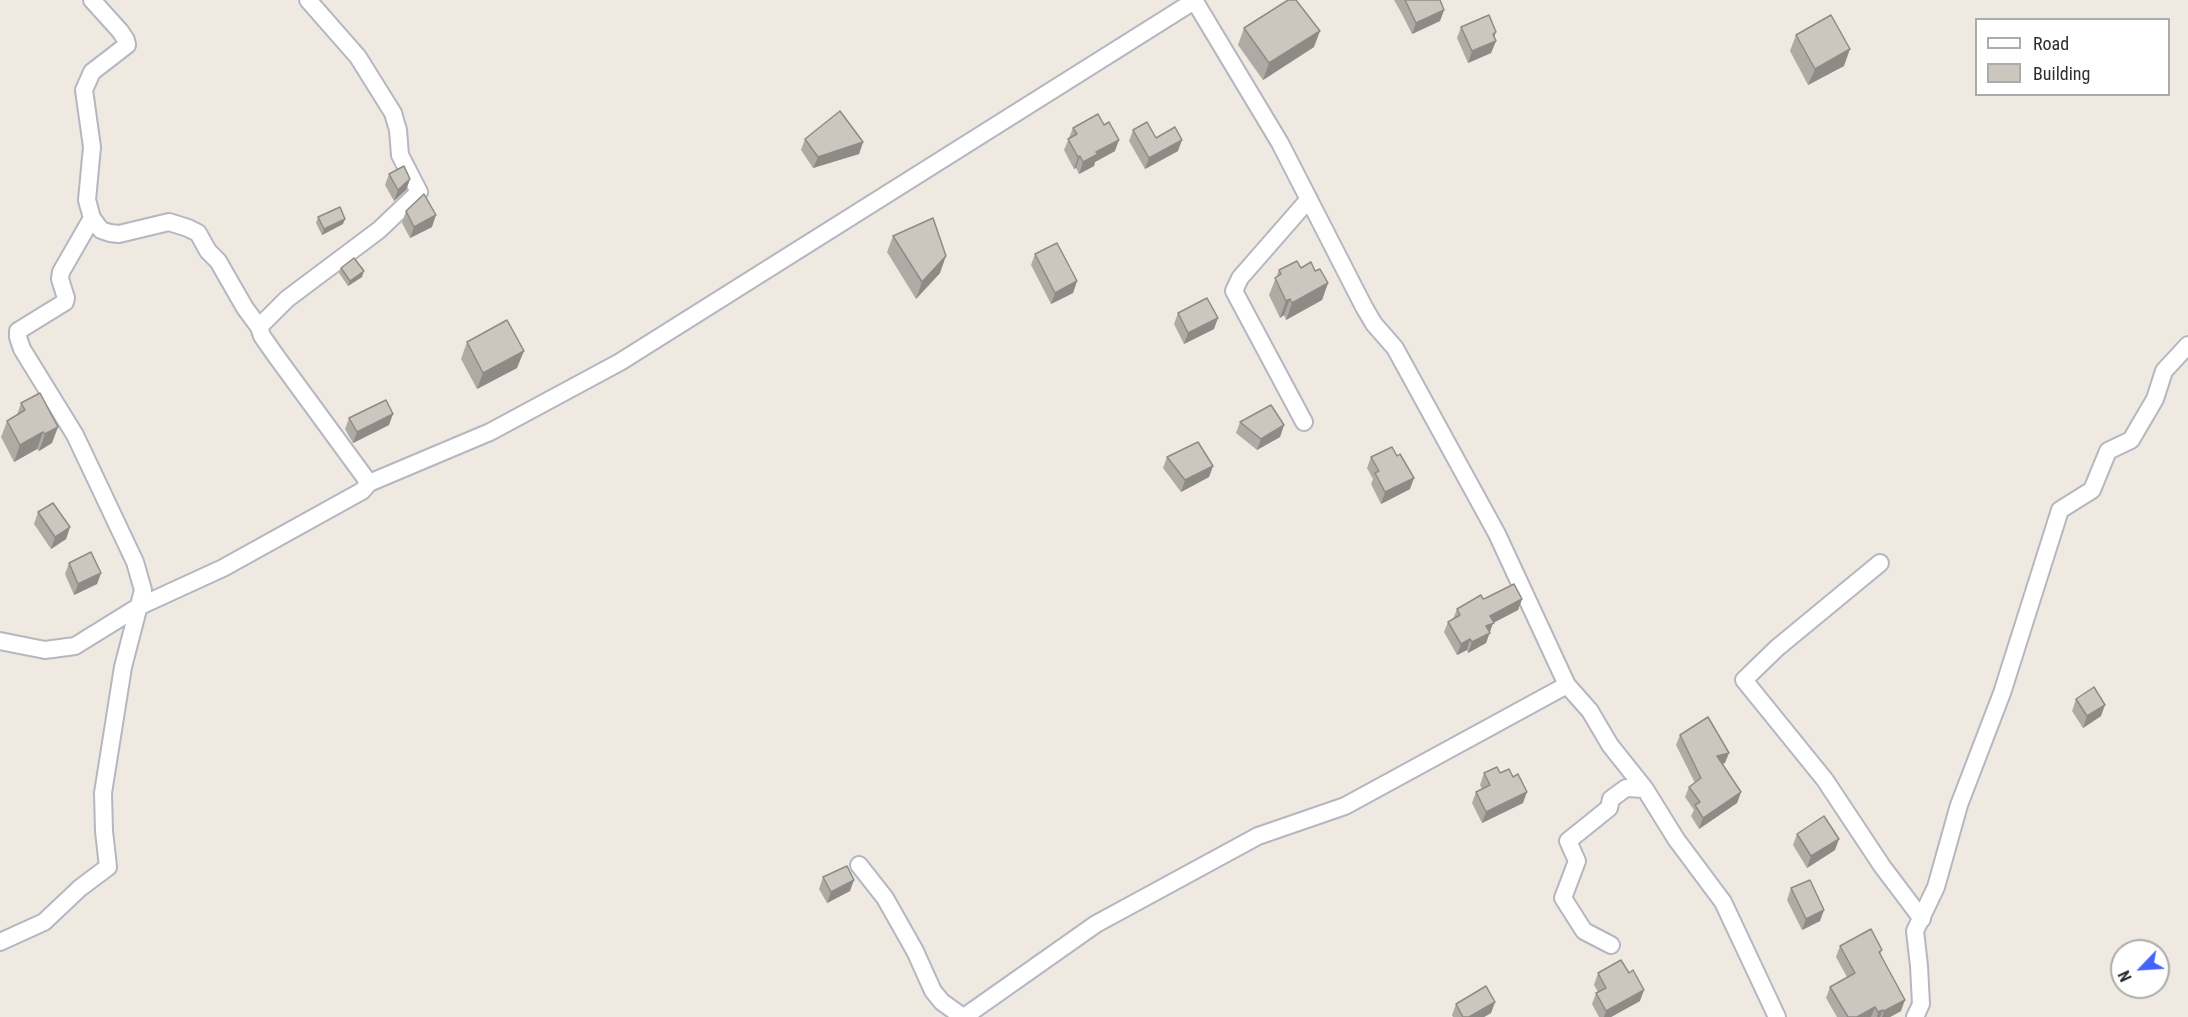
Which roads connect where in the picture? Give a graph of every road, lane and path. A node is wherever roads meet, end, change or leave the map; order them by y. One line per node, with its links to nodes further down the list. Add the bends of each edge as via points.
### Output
1 (92, 0): 5 (street, via 120,31 127,45 92,72 84,90 92,147 87,201)
2 (308, 0): 6 (street, via 358,57 393,113 400,155 419,192 379,231 287,299)
3 (1194, 0): 4 (street); 9 (street, via 620,362 490,432)
4 (1309, 199): 8 (street, via 1240,278 1234,291); 13 (street, via 1364,307 1395,348 1497,534)
5 (92, 218): 6 (street, via 100,230 110,233 169,222 198,233); 11 (street, via 61,272 65,302 18,331 18,337 75,435 135,562 143,590)
6 (259, 327): 9 (street)
7 (2188, 345): 16 (street, via 2164,371 2155,399 2131,440 2108,451 2092,490 2060,510 2002,693 1959,805 1936,887)
8 (1304, 422)
9 (369, 483): 11 (street, via 362,491 224,568)
10 (1880, 563): 16 (street, via 1744,680 1826,780)
11 (138, 607): 12 (street, via 75,646 45,650); 17 (street, via 123,667 104,793 108,867 44,922)
12 (0, 641)
13 (1567, 685): 14 (street); 19 (street, via 1345,806 1258,836 1096,924)
14 (1645, 789): 18 (street, via 1626,788 1611,799 1609,808 1568,841 1577,861 1563,898 1584,931); 20 (street, via 1723,903)
15 (859, 866): 19 (street, via 885,898 933,991)
16 (1922, 919): 21 (street, via 1915,931 1920,1004)
17 (0, 942)
18 (1611, 945)
19 (964, 1017)
20 (1777, 1017)
21 (1915, 1017)

